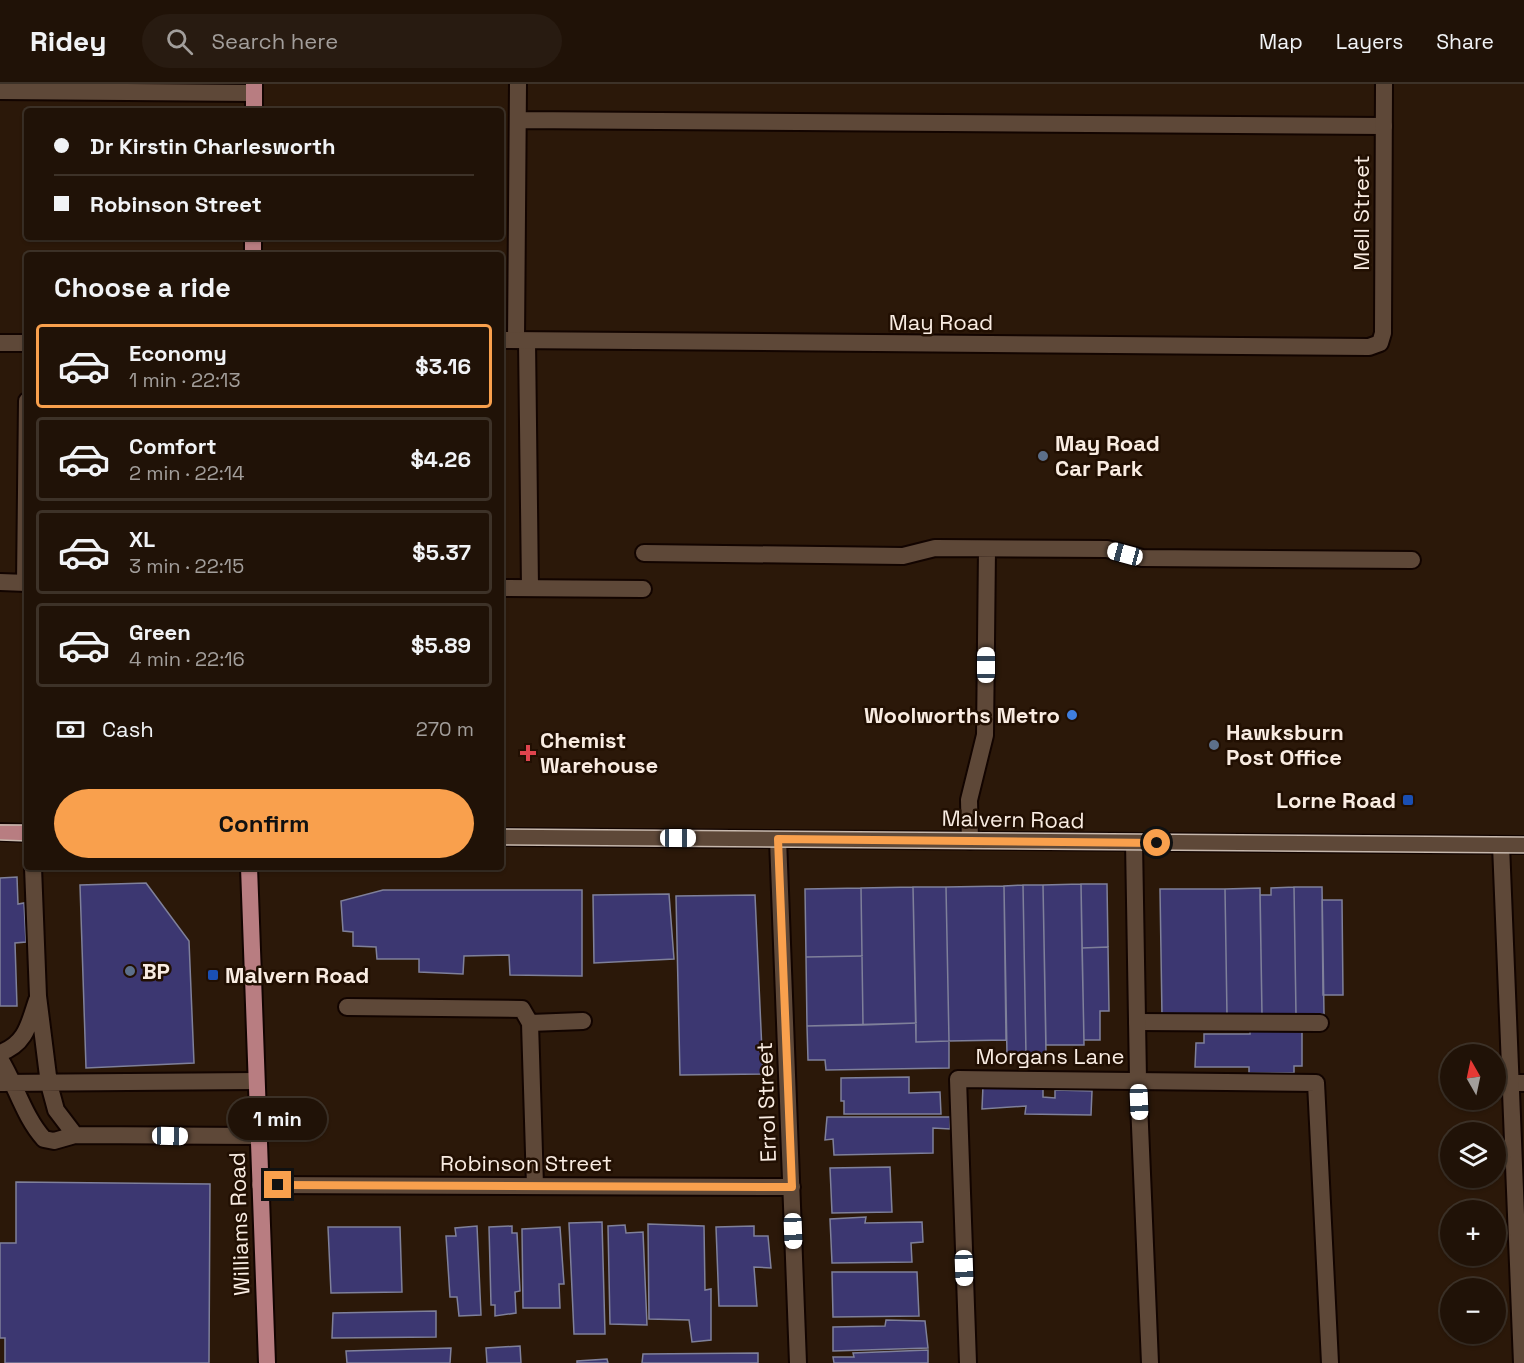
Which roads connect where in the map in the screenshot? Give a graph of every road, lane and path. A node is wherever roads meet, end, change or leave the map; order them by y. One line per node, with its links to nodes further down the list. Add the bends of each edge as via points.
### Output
1 (518, 84): 6 (street)
2 (1384, 84): 7 (street, Mell Street)
3 (254, 88): 4 (street); 5 (main road)
4 (0, 91)
5 (254, 108)
6 (518, 120): 7 (street); 8 (street)
7 (1384, 126): 11 (street, Mell Street)
8 (515, 340): 11 (street, May Road, via 1358,349); 18 (street)
9 (0, 343): 10 (street)
10 (24, 343)
11 (1380, 343)
12 (987, 549): 13 (street, via 935,548 903,556); 14 (street, via 1107,549 1142,558); 24 (street, via 985,735 969,800)
13 (644, 553)
14 (1412, 560)
15 (0, 582): 16 (street)
16 (24, 583)
17 (504, 588): 18 (street)
18 (530, 588): 19 (street)
19 (643, 589)
20 (0, 832): 21 (main road)
21 (24, 833)
22 (504, 837): 23 (street, Malvern Road)
23 (778, 839): 24 (street, Malvern Road); 47 (street, Errol Street)
24 (970, 841): 25 (street, Malvern Road)
25 (1134, 842): 26 (street, Malvern Road); 33 (street)
26 (1501, 845): 27 (street, Malvern Road); 41 (street)
27 (1524, 845)
28 (33, 870): 30 (street)
29 (249, 870): 39 (main road, Williams Road)
30 (38, 996): 36 (street, via 25,1037); 42 (street)
31 (347, 1007): 34 (street, via 522,1009)
32 (583, 1021): 34 (street)
33 (1137, 1022): 35 (street); 38 (street)
34 (530, 1023): 46 (street)
35 (1320, 1023)
36 (0, 1053)
37 (0, 1059): 40 (street)
38 (1138, 1079): 50 (street, Morgans Lane, via 958,1079); 51 (street); 52 (street, via 1316,1083)
39 (256, 1081): 42 (street); 44 (main road, Williams Road)
40 (7, 1083): 42 (street); 43 (street, via 44,1139 54,1141)
41 (1516, 1083): 53 (street)
42 (48, 1084): 43 (street, via 56,1110)
43 (75, 1135): 44 (street)
44 (258, 1136): 45 (main road, Williams Road)
45 (260, 1185): 46 (street, Robinson Street); 48 (main road, Williams Road)
46 (535, 1186): 47 (street, Robinson Street)
47 (792, 1187): 49 (street, Errol Street)
48 (267, 1363)
49 (798, 1363)
50 (968, 1363)
51 (1150, 1363)
52 (1330, 1363)
53 (1521, 1363)

